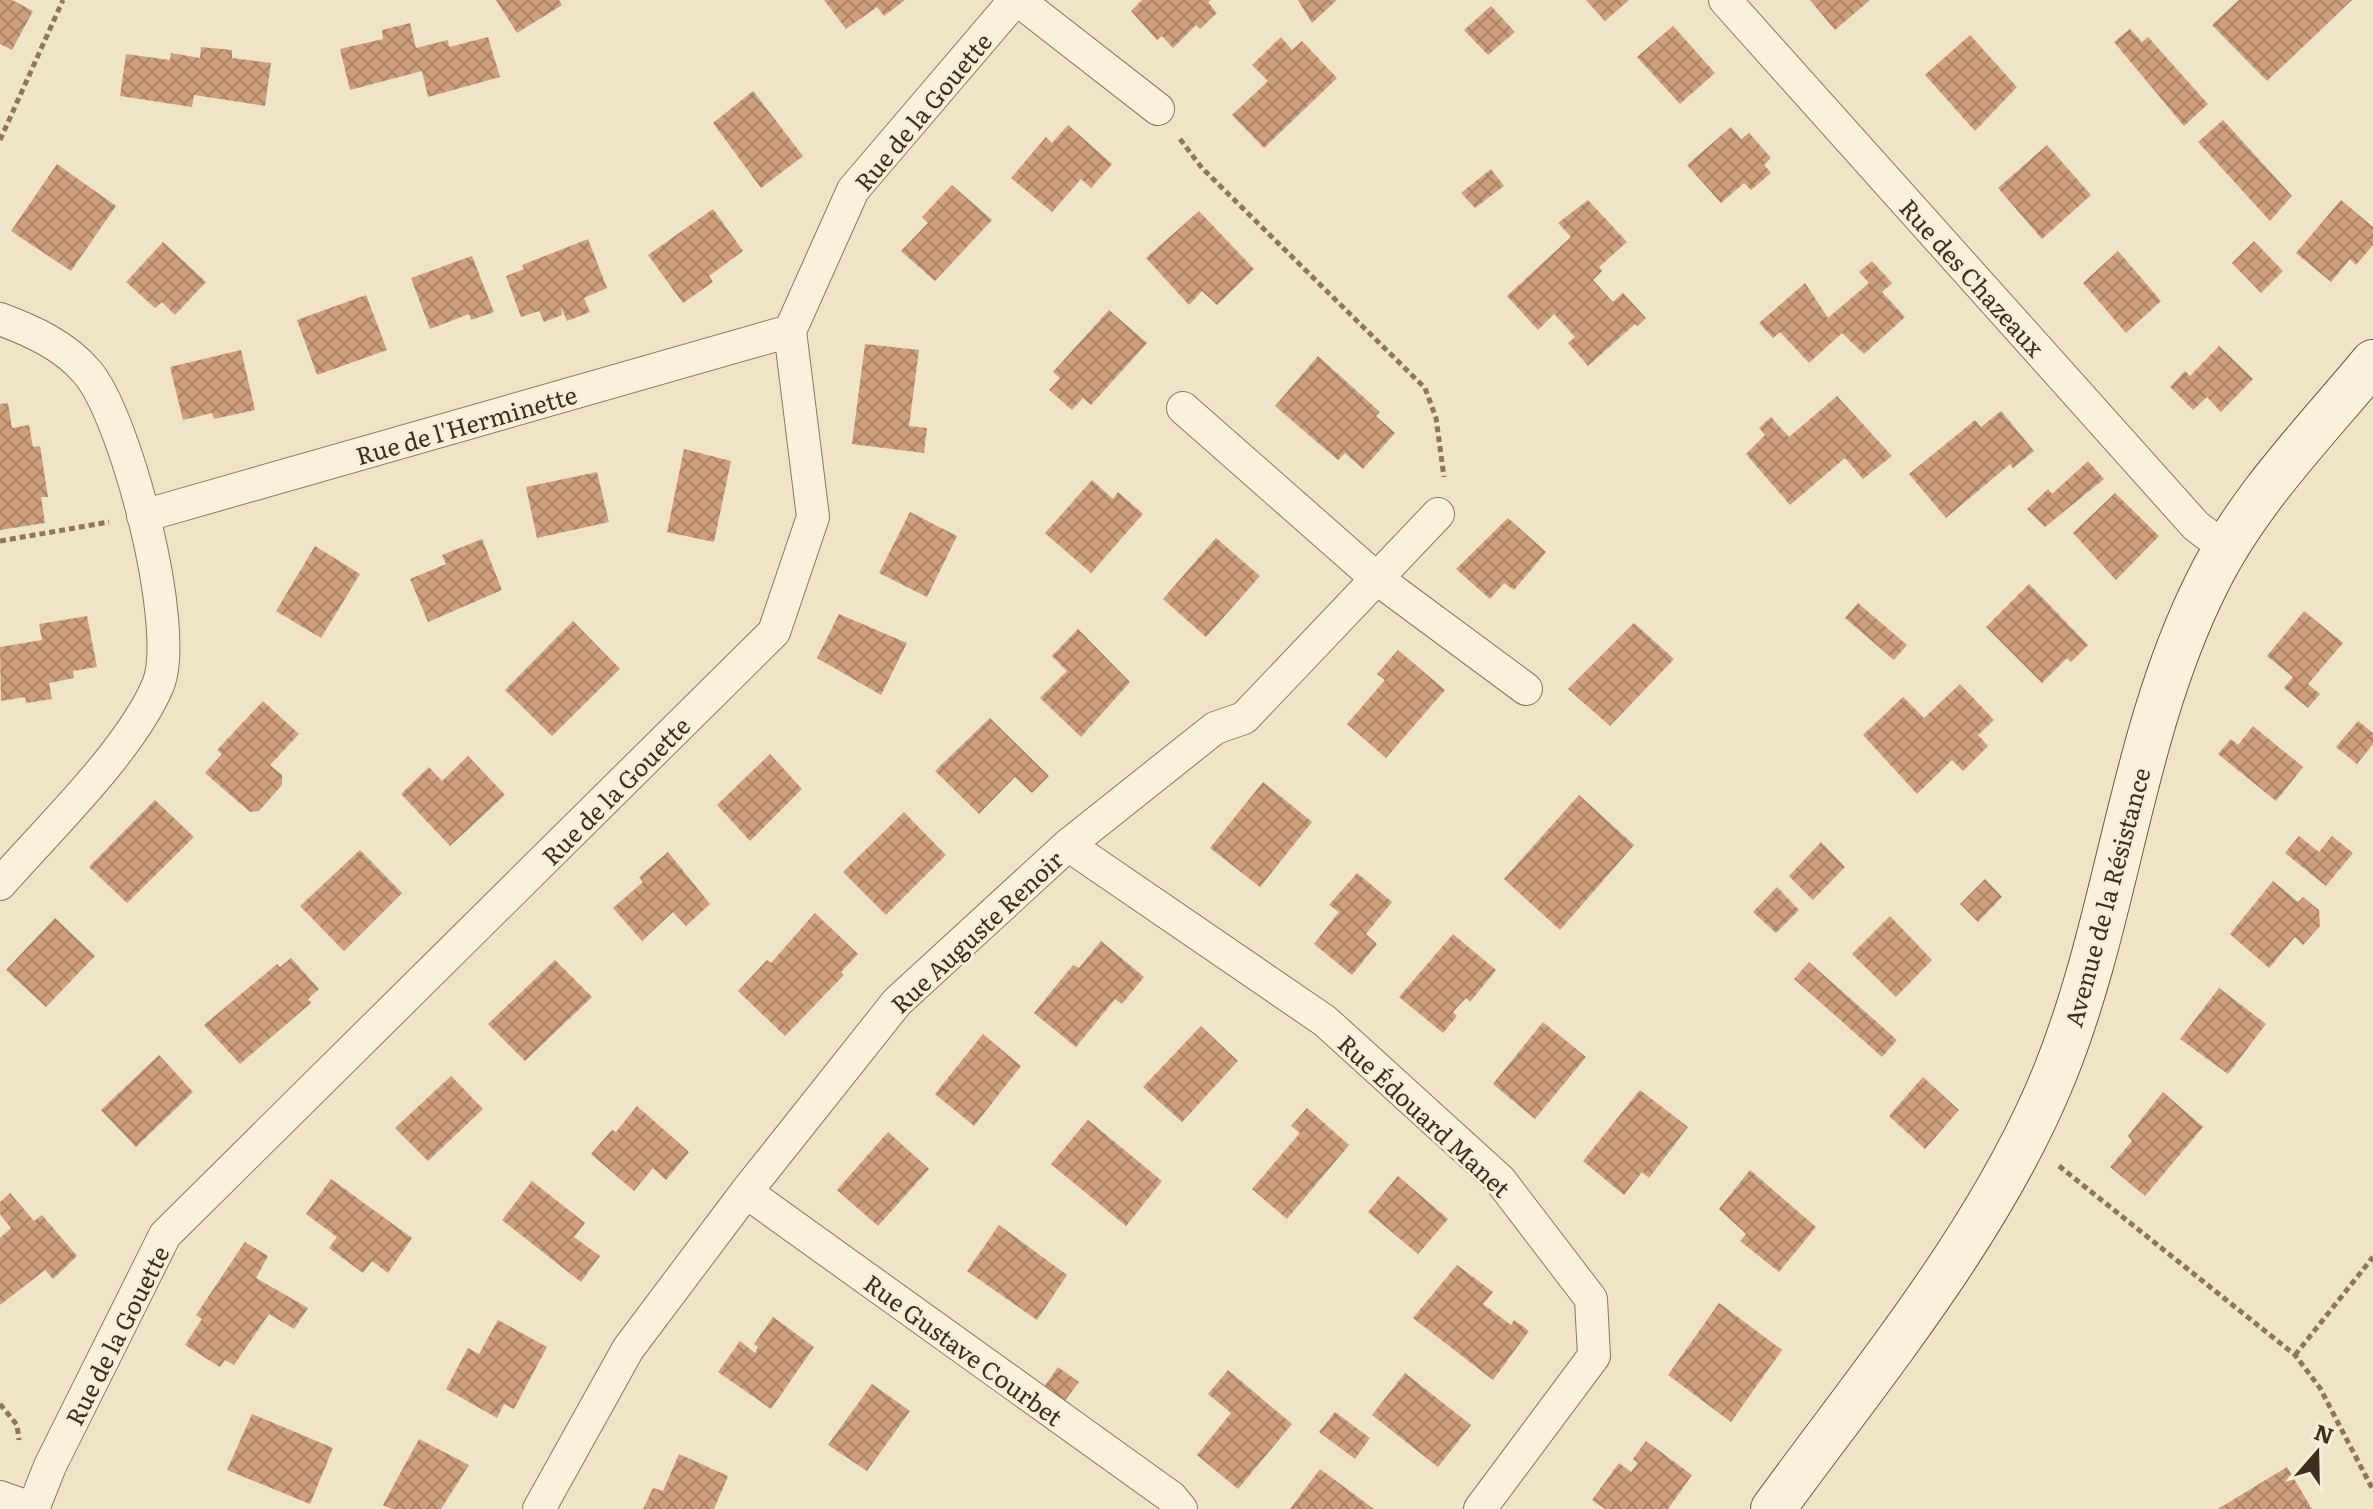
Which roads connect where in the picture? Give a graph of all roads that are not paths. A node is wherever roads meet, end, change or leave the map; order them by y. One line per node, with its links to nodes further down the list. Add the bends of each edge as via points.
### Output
1 (1016, 0): 3 (street); 5 (street, Rue de la Gouette, via 853,190)
2 (1725, 0): 10 (street, Rue des Chazeaux, via 2196,526)
3 (1158, 109)
4 (0, 319): 9 (street, via 60,347 88,373 107,403)
5 (790, 331): 9 (street, Rue de l'Herminette); 17 (street, Rue de la Gouette, via 813,517 774,632 165,1235)
6 (2373, 362): 10 (main road, Avenue de la Résistance)
7 (1183, 408): 11 (street)
8 (1438, 514): 11 (street, Rue Auguste Renoir)
9 (143, 516): 14 (street, via 163,609 159,682 141,719 114,754)
10 (2225, 548): 21 (main road, Avenue de la Résistance, via 2171,668 2082,1002 2054,1076 2024,1138 1947,1266)
11 (1376, 578): 12 (street); 13 (street, Rue Auguste Renoir, via 1244,718 1215,728)
12 (1526, 689)
13 (1068, 845): 15 (street, Rue Auguste Renoir, via 897,1002); 20 (street, Rue Édouard Manet, via 1325,1021 1500,1180 1591,1299 1594,1356)
14 (0, 884)
15 (746, 1192): 18 (street, Rue Auguste Renoir, via 628,1349); 19 (street, Rue Gustave Courbet)
16 (0, 1497): 17 (street)
17 (33, 1509)
18 (539, 1509)
19 (1181, 1509)
20 (1480, 1509)
21 (1773, 1509)

